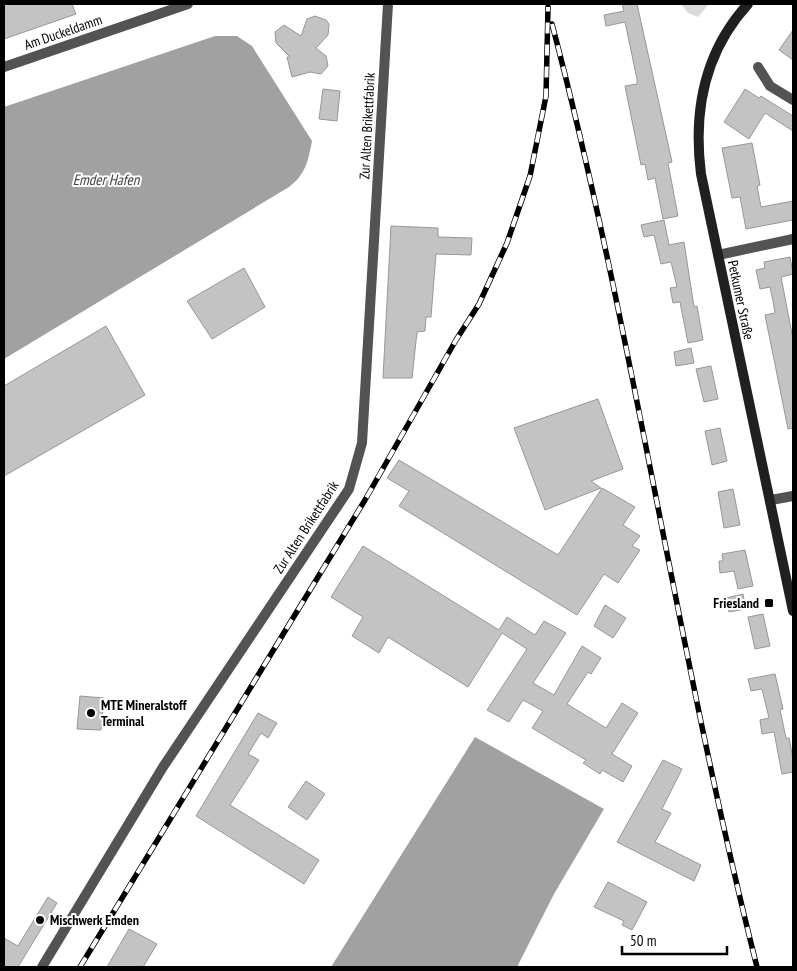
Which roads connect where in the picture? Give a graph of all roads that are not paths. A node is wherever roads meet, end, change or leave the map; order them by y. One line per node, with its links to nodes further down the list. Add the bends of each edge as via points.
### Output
1 (188, 4): 4 (street, Am Duckeldamm)
2 (388, 4): 12 (street, Zur Alten Brikettfabrik, via 362,443 349,489 163,768)
3 (748, 4): 8 (main road, Petkumer Straße, via 729,27 713,57 699,111 699,159)
4 (4, 67)
5 (758, 67): 6 (street, via 770,86)
6 (793, 100)
7 (793, 239): 8 (street)
8 (718, 255): 10 (main road, Petkumer Straße)
9 (793, 496): 10 (street)
10 (771, 500): 11 (main road, Petkumer Straße)
11 (793, 611)
12 (42, 967)

